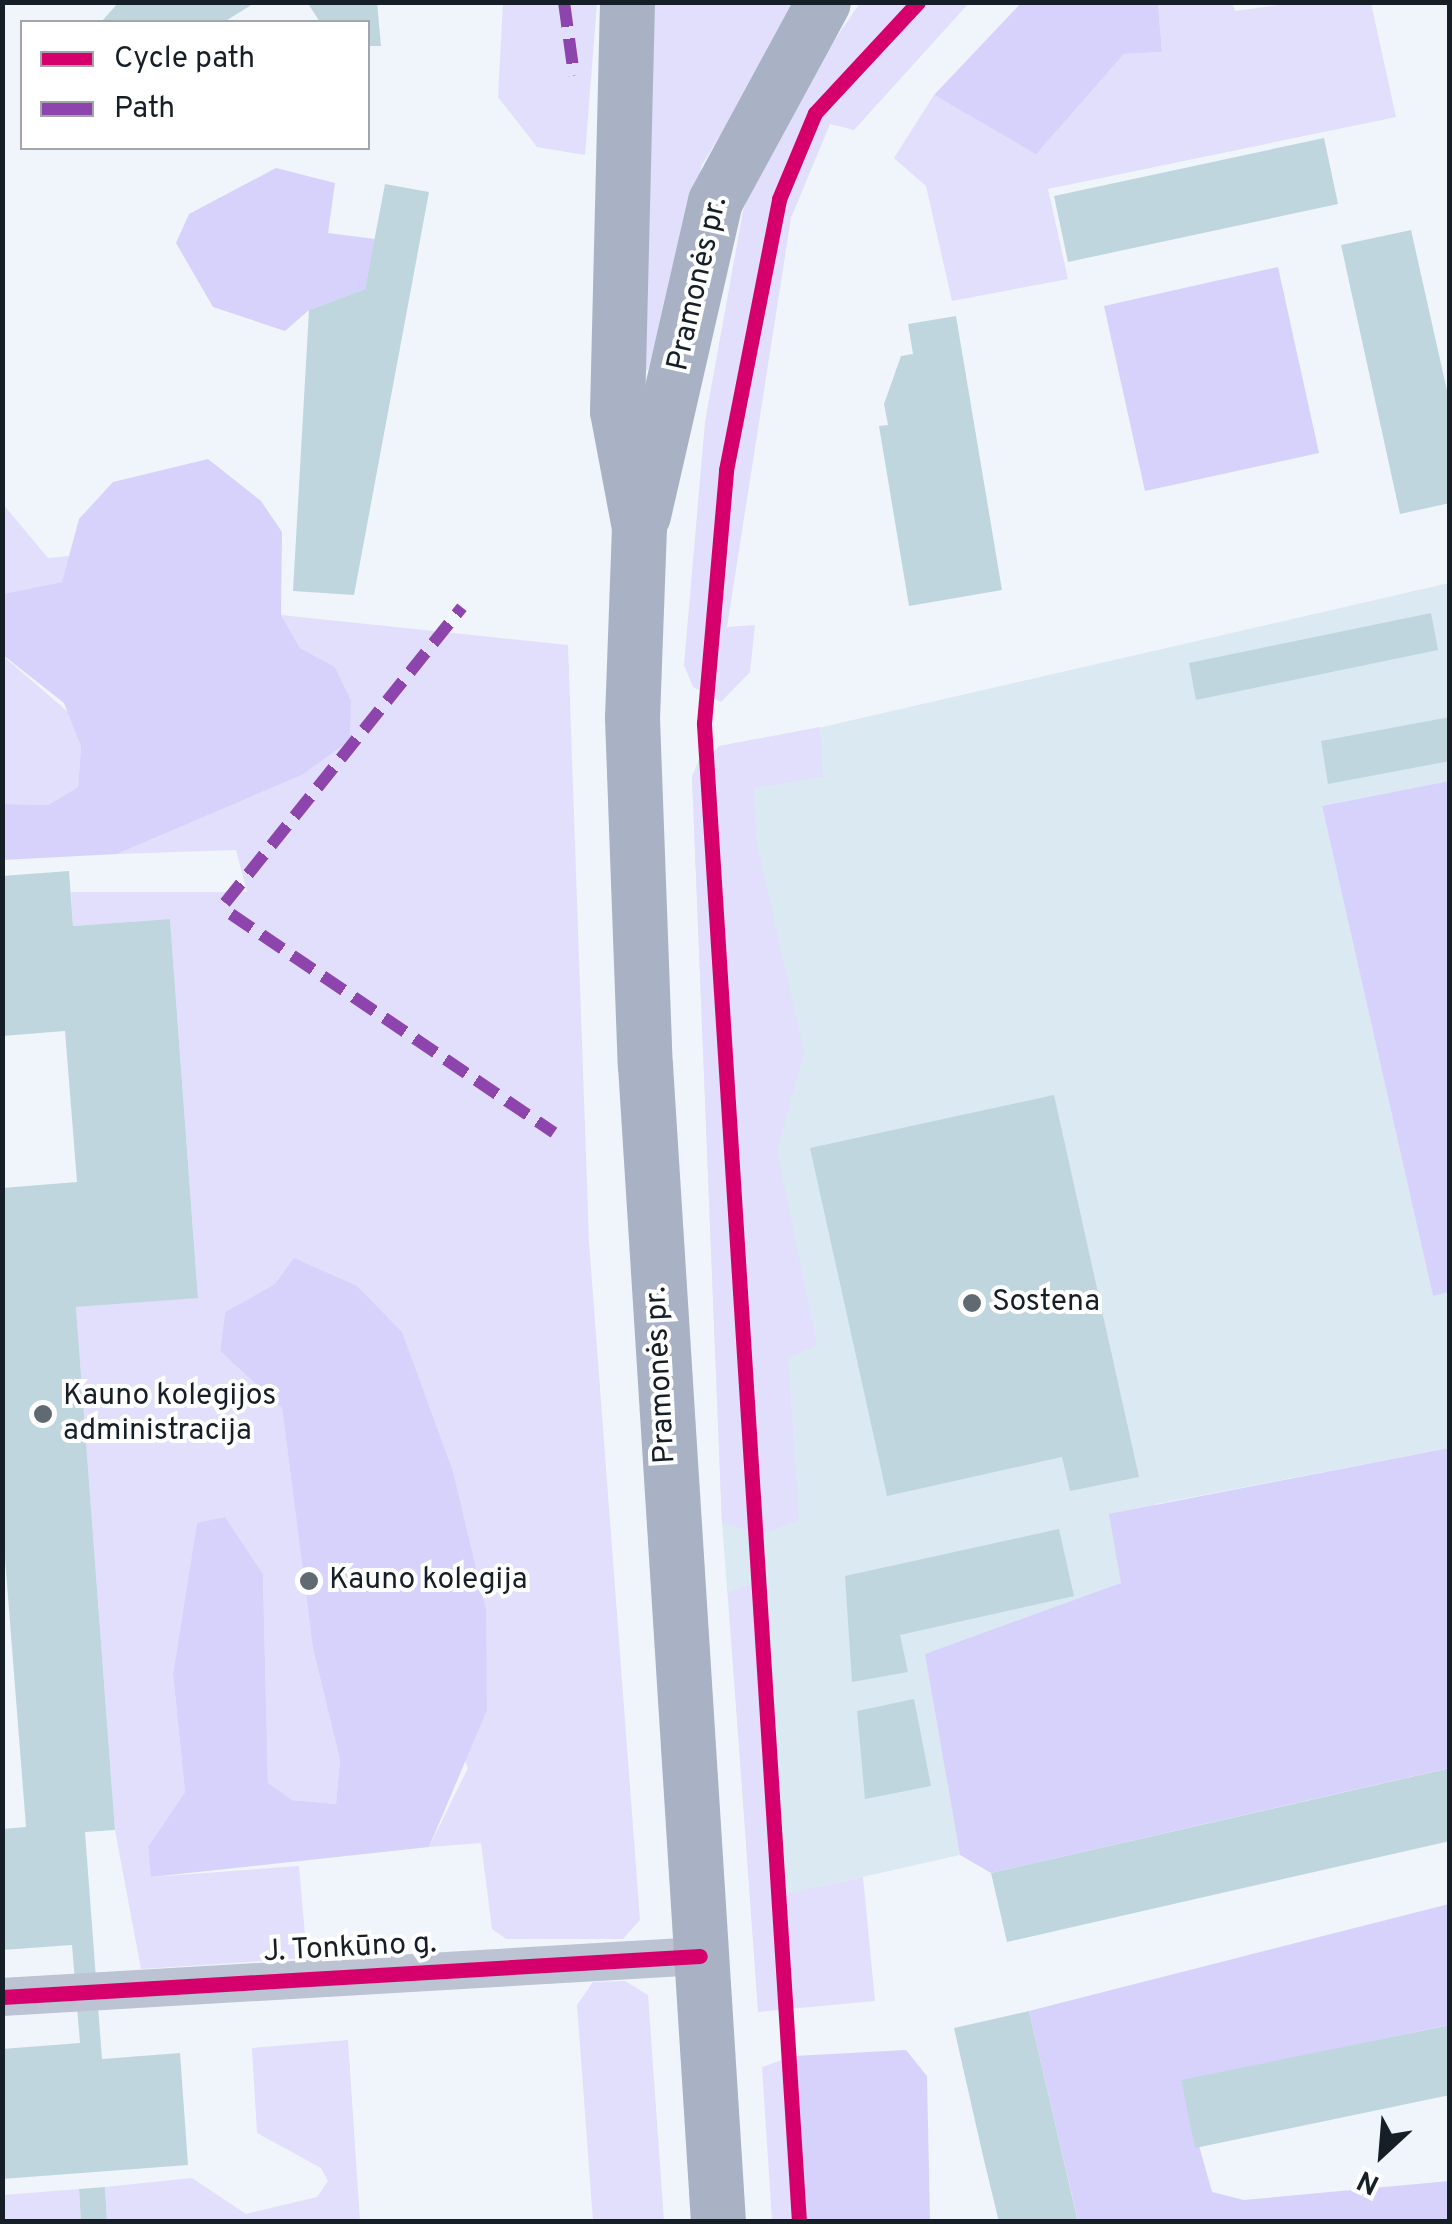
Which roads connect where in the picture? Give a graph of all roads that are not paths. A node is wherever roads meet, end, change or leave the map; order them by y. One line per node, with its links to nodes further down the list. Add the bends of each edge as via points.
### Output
1 (627, 2): 3 (main road, Pramonės pr., via 617,391)
2 (823, 2): 3 (main road, Pramonės pr., via 715,200)
3 (640, 527): 4 (main road, Pramonės pr., via 632,718 645,1066)
4 (700, 1956): 5 (street, J. Tonkūno g.); 6 (main road, Pramonės pr.)
5 (2, 1997)
6 (718, 2222)

